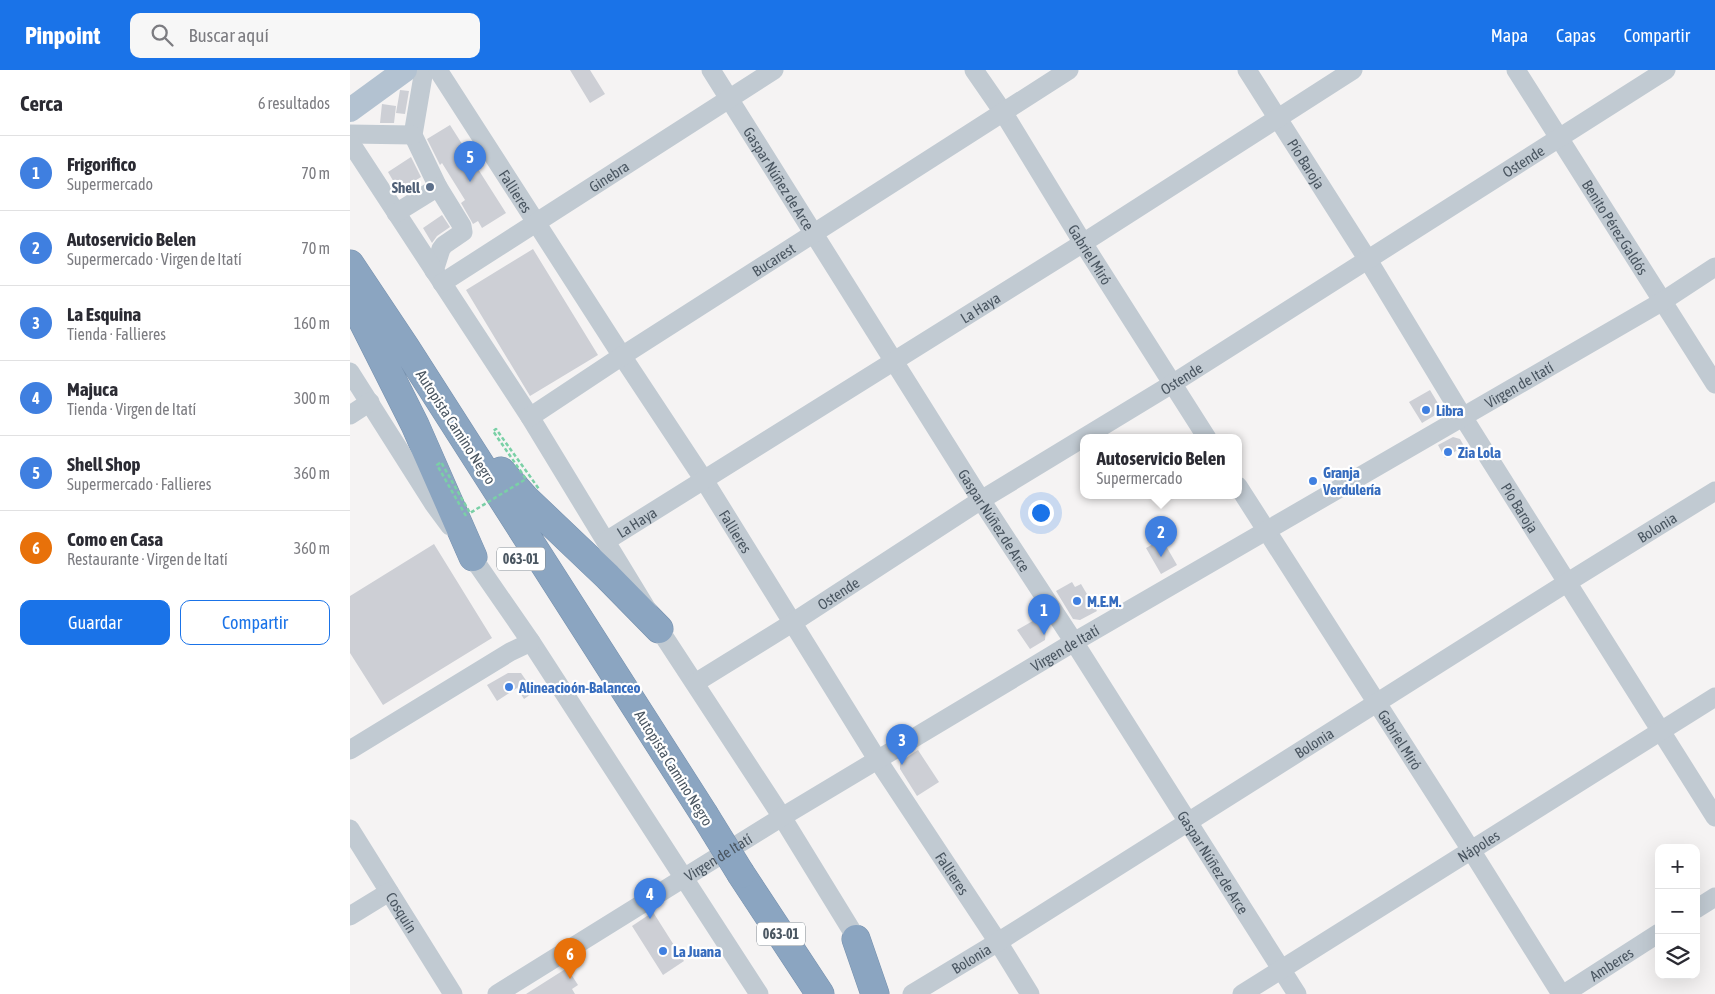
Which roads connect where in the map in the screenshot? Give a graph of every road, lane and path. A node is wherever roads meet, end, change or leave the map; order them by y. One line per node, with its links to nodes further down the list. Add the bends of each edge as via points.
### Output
1 (405, 70): 13 (main road)
2 (424, 70): 17 (street)
3 (438, 70): 22 (street, Fallieres)
4 (711, 70): 12 (street, Gaspar Núñez de Arce)
5 (774, 70): 12 (street, Ginebra)
6 (974, 70): 14 (street, Gabriel Miró)
7 (1069, 70): 14 (street, Bucarest)
8 (1247, 70): 15 (street, Pío Baroja)
9 (1353, 70): 15 (street, La Haya)
10 (1516, 70): 18 (street, Benito Pérez Galdós)
11 (1666, 70): 18 (street, Ostende)
12 (730, 99): 22 (street, Ginebra); 23 (street, Gaspar Núñez de Arce)
13 (350, 110)
14 (1003, 112): 23 (street, Bucarest); 24 (street, Gabriel Miró)
15 (1277, 118): 24 (street, La Haya); 25 (street, Pío Baroja)
16 (350, 134): 17 (street)
17 (413, 135): 20 (street)
18 (1560, 138): 25 (street, Ostende); 30 (street, Benito Pérez Galdós)
19 (350, 142): 21 (street)
20 (438, 187): 21 (street); 28 (street, via 463,232 444,245)
21 (396, 212): 28 (street)
22 (537, 222): 28 (street, Ginebra); 32 (street, Fallieres)
23 (814, 233): 32 (street, Bucarest); 33 (street, Gaspar Núñez de Arce)
24 (1083, 242): 33 (street, La Haya); 35 (street, Gabriel Miró)
25 (1368, 260): 35 (street, Ostende); 40 (street, Pío Baroja)
26 (350, 264): 31 (highway, Autopista Camino Negro / 063-01)
27 (1715, 267): 30 (street, Virgen de Itatí)
28 (438, 277): 39 (street)
29 (350, 295): 52 (highway, via 414,425); 66 (highway, Autopista Camino Negro / 063-01)
30 (1664, 300): 36 (street, Benito Pérez Galdós); 40 (street, Virgen de Itatí)
31 (406, 348): 55 (highway, via 525,498); 66 (highway, Autopista Camino Negro / 063-01)
32 (622, 356): 39 (street, Bucarest); 44 (street, Fallieres)
33 (894, 362): 44 (street, La Haya); 48 (street, Gaspar Núñez de Arce)
34 (350, 372): 37 (street)
35 (1172, 384): 41 (street, Ostende); 42 (street, Gabriel Miró)
36 (1715, 384)
37 (370, 402): 38 (street); 52 (street, via 433,502)
38 (350, 415)
39 (530, 417): 51 (street)
40 (1463, 417): 50 (street, Virgen de Itatí); 53 (street, Pío Baroja)
41 (1090, 434)
42 (1204, 434)
43 (1080, 440): 48 (street, Ostende)
44 (704, 480): 51 (street, La Haya); 54 (street, Fallieres)
45 (539, 489): 49 (path, bridge, via 496,429 493,431 526,479 470,513 441,462 437,465)
46 (1715, 491): 53 (street, Bolonia)
47 (1242, 492): 50 (street, Gabriel Miró)
48 (981, 500): 54 (street, Ostende); 57 (street, Gaspar Núñez de Arce)
49 (466, 516)
50 (1267, 530): 57 (street, Virgen de Itatí); 60 (street, Gabriel Miró)
51 (606, 541): 55 (street)
52 (473, 557): 56 (street)
53 (1568, 582): 60 (street, Bolonia); 61 (street, Pío Baroja)
54 (792, 623): 58 (street, Ostende); 63 (street, Fallieres)
55 (659, 629): 58 (street)
56 (531, 642): 62 (street); 71 (street)
57 (1074, 642): 63 (street, Virgen de Itatí); 67 (street, Gaspar Núñez de Arce)
58 (695, 683): 64 (street)
59 (1715, 697): 61 (street, Nápoles)
60 (1377, 704): 67 (street, Bolonia); 69 (street, Gabriel Miró)
61 (1661, 732): 65 (street, Pío Baroja); 69 (street, Nápoles)
62 (350, 750)
63 (877, 760): 64 (street, Virgen de Itatí); 78 (street, Fallieres)
64 (782, 817): 71 (street, Virgen de Itatí); 77 (street)
65 (1715, 817)
66 (698, 820): 70 (highway, Autopista Camino Negro / 063-01, bridge)
67 (1188, 822): 78 (street, Bolonia); 79 (street, Gaspar Núñez de Arce)
68 (350, 829): 72 (street, Cosquín)
69 (1471, 850): 79 (street, Nápoles); 91 (street, Gabriel Miró)
70 (734, 877): 83 (highway, Autopista Camino Negro / 063-01); 84 (highway, Autopista Camino Negro / 063-01)
71 (684, 878): 81 (street, Virgen de Itatí); 82 (street)
72 (389, 892): 75 (street); 80 (street, Cosquín)
73 (1715, 897): 74 (street)
74 (1700, 906)
75 (350, 916)
76 (1657, 934): 91 (street, Amberes)
77 (856, 940): 85 (highway); 86 (street, via 877,970)
78 (998, 942): 87 (street, Bolonia); 88 (street, Fallieres)
79 (1281, 969): 89 (street, Nápoles); 90 (street, Gaspar Núñez de Arce)
80 (453, 994)
81 (497, 994)
82 (759, 994)
83 (801, 994)
84 (820, 994)
85 (875, 994)
86 (886, 994)
87 (912, 994)
88 (1030, 994)
89 (1242, 994)
90 (1297, 994)
91 (1562, 994)

